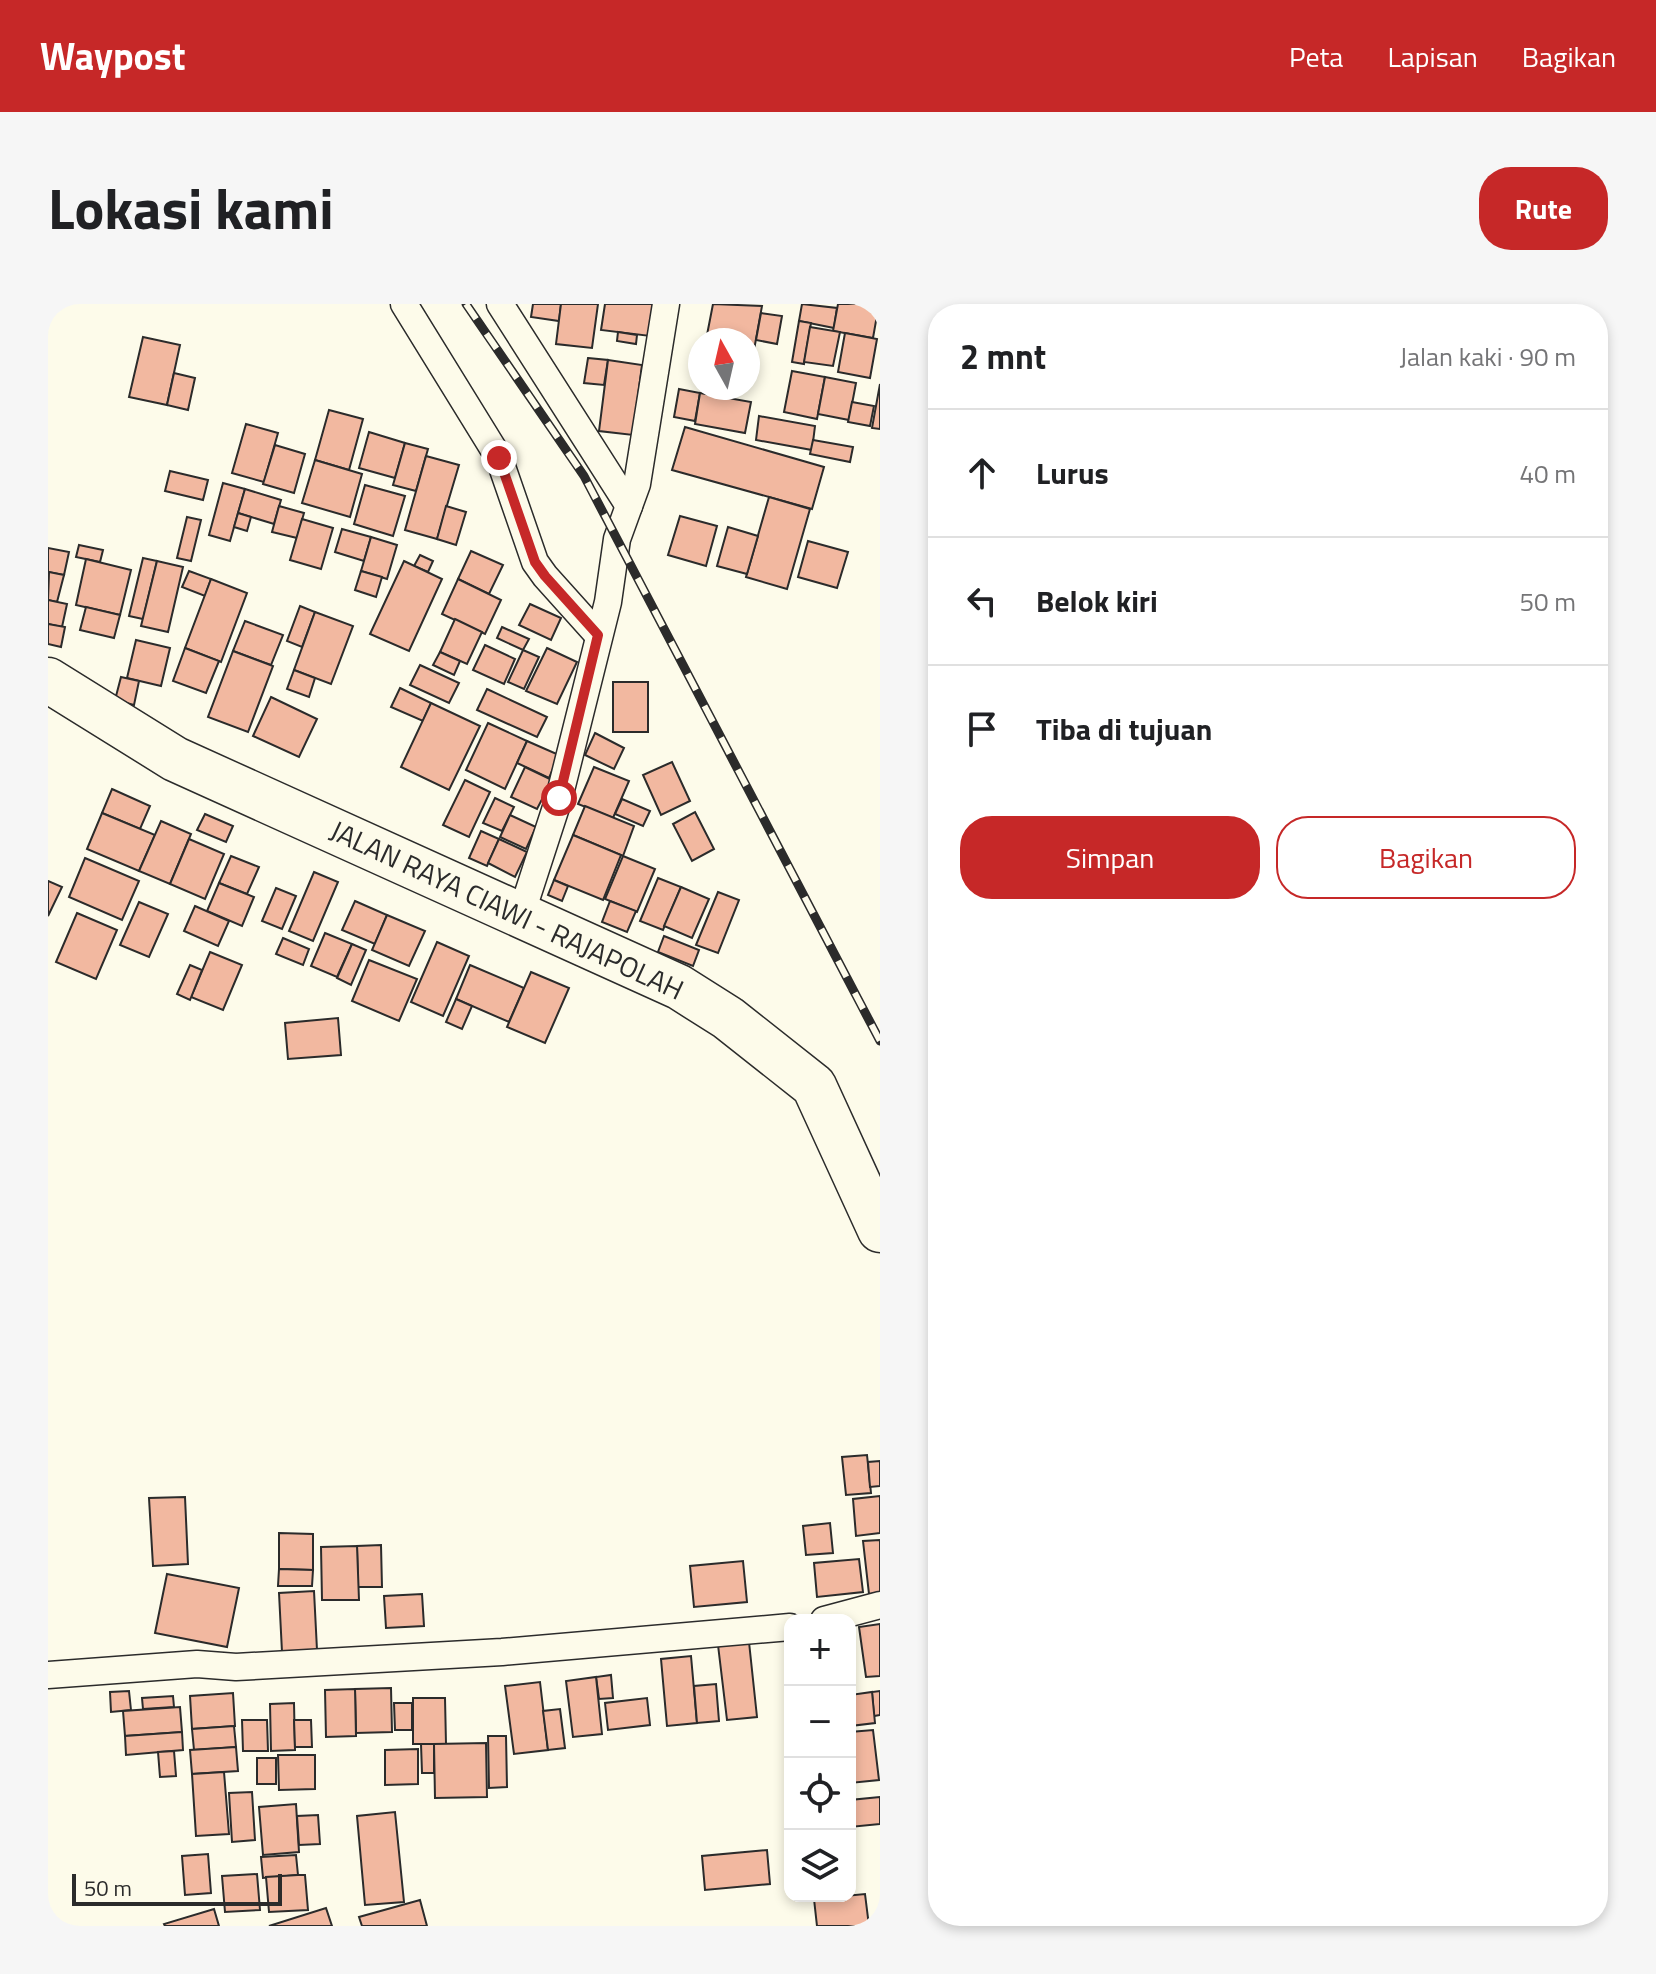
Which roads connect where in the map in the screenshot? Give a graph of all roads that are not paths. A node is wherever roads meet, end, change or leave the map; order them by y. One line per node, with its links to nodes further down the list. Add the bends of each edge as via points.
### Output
1 (404, 304): 5 (street, via 499,458 535,562)
2 (500, 304): 4 (street)
3 (666, 304): 4 (street)
4 (629, 506): 5 (street)
5 (598, 635): 7 (street, via 559,798)
6 (48, 680): 7 (highway, JALAN RAYA CIAWI - RAJAPOLAH, via 175,759)
7 (521, 915): 8 (highway, JALAN RAYA CIAWI - RAJAPOLAH, via 679,987 814,1086)
8 (880, 1230)
9 (880, 1605): 10 (street)
10 (846, 1614)
11 (784, 1628): 12 (street, via 502,1652)
12 (48, 1675)

